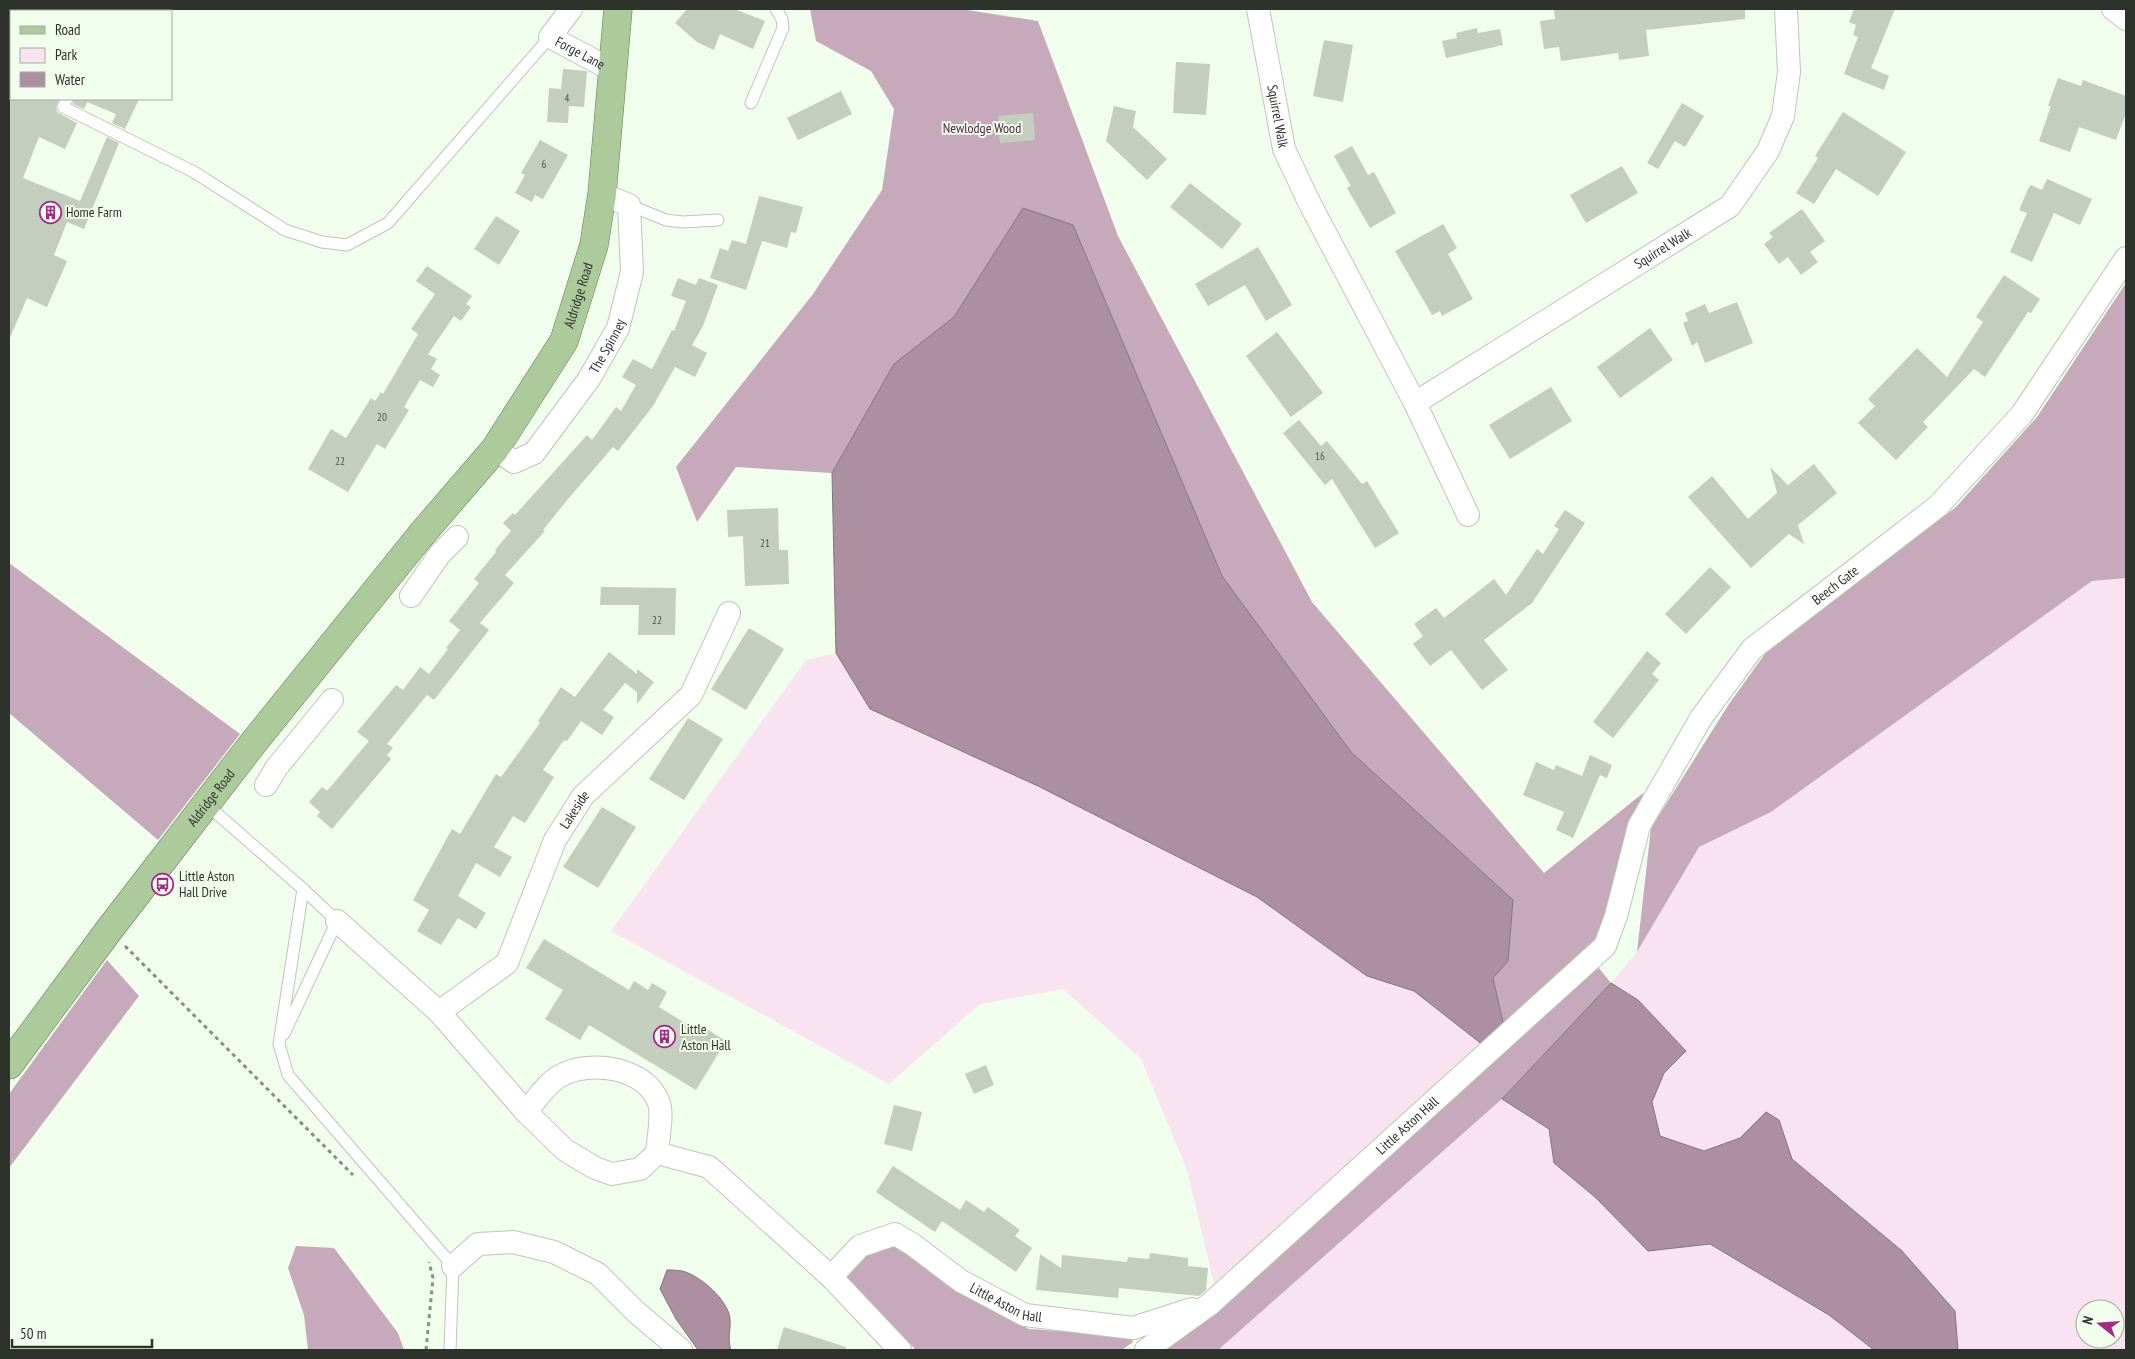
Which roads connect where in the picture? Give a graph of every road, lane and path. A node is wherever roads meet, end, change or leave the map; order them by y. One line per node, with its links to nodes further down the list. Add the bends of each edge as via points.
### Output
1 (571, 9): 8 (street, Forge Lane)
2 (618, 9): 9 (main road, Aldridge Road)
3 (776, 9): 11 (lane, via 782,19 782,28)
4 (1258, 9): 16 (street, Squirrel Walk, via 1284,149)
5 (1786, 9): 16 (street, Squirrel Walk, via 1789,72 1783,116 1768,151 1730,206)
6 (2113, 9): 7 (street)
7 (2126, 19)
8 (550, 37): 9 (street, Forge Lane); 10 (lane, via 388,223 347,245 322,242 284,230 194,172 63,108)
9 (614, 71): 12 (main road, Aldridge Road)
10 (66, 100)
11 (750, 103)
12 (602, 194): 13 (street); 17 (main road, Aldridge Road, via 594,245 564,341)
13 (629, 205): 14 (lane, via 666,220); 17 (street, The Spinney, via 632,272 618,328 589,379 534,453 514,462)
14 (718, 220)
15 (2126, 258): 30 (street, Beech Gate, via 2022,414 1938,506 1752,649 1700,718 1639,826)
16 (1415, 403): 18 (street, Squirrel Walk)
17 (495, 449): 19 (main road, Aldridge Road)
18 (1468, 516)
19 (421, 535): 21 (street); 25 (main road, Aldridge Road)
20 (457, 537): 21 (street)
21 (440, 554): 22 (street)
22 (411, 596)
23 (729, 613): 31 (street, Lakeside, via 691,695 583,796 555,840 507,962)
24 (332, 700): 25 (street, via 272,776)
25 (250, 748): 26 (main road, Aldridge Road)
26 (206, 804): 27 (lane); 29 (main road, Aldridge Road)
27 (303, 889): 28 (lane); 32 (lane)
28 (337, 921): 31 (street); 32 (lane)
29 (109, 930): 33 (main road, Aldridge Road); 36 (path)
30 (1605, 946): 40 (street, Little Aston Hall)
31 (439, 1012): 34 (street)
32 (278, 1044): 38 (lane, via 288,1075)
33 (9, 1065)
34 (526, 1112): 35 (street, via 565,1150 594,1168 612,1174 640,1169); 35 (street, via 558,1076 575,1068 613,1068 645,1082 659,1104)
35 (658, 1152): 39 (street, via 709,1167)
36 (354, 1176)
37 (428, 1254): 41 (path, via 433,1278)
38 (453, 1266): 42 (lane); 43 (street, via 478,1244 513,1242 554,1252 598,1274)
39 (831, 1276): 40 (street, Little Aston Hall, via 860,1246 895,1234 961,1281 1025,1315 1133,1328); 44 (street)
40 (1210, 1304): 45 (street, Little Aston Hall)
41 (426, 1350)
42 (450, 1350)
43 (681, 1350)
44 (900, 1350)
45 (1146, 1350)

